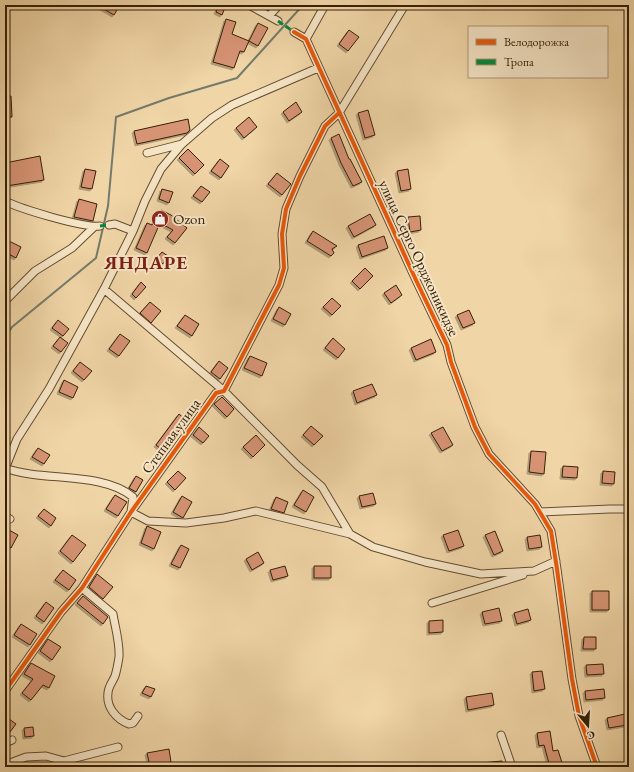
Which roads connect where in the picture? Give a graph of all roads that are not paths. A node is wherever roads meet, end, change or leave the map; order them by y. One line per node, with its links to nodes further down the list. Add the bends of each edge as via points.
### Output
1 (249, 5): 5 (street)
2 (279, 5): 5 (street)
3 (325, 5): 8 (street)
4 (405, 5): 10 (street, Степная улица)
5 (270, 15): 6 (street)
6 (278, 21)
7 (294, 32): 8 (street)
8 (306, 39): 9 (street, улица Серго Орджоникидзе)
9 (318, 68): 10 (street, улица Серго Орджоникидзе); 11 (street, via 232,105 212,118)
10 (339, 113): 18 (street, Степная улица, via 324,126 286,209 282,234 284,268 279,285); 22 (street, улица Серго Орджоникидзе, via 447,345 475,427 489,454)
11 (182, 144): 12 (street); 15 (street, via 161,170)
12 (147, 153)
13 (5, 202): 17 (street, via 75,223 97,226 72,248 35,272)
14 (109, 225): 15 (street, via 115,224)
15 (133, 231): 16 (street)
16 (104, 289): 18 (street); 19 (street, via 49,389 17,440)
17 (5, 301)
18 (224, 391): 21 (street, Степная улица, via 216,393); 23 (street, via 322,487)
19 (5, 468): 21 (street, via 18,473 94,481 125,490 133,496)
20 (629, 509): 22 (street)
21 (131, 512): 23 (street, via 148,521 186,523 256,511); 26 (street, Степная улица)
22 (540, 512): 24 (street, улица Серго Орджоникидзе, via 551,531)
23 (350, 534): 25 (street, via 373,547 481,574)
24 (556, 561): 25 (street); 34 (street, улица Серго Орджоникидзе, via 579,716)
25 (534, 571): 27 (street)
26 (82, 588): 28 (street, Степная улица, via 61,612); 29 (street, via 113,614 119,656 116,674 108,692 111,709 115,716 129,724)
27 (432, 603)
28 (5, 691)
29 (138, 716)
30 (501, 735): 33 (street)
31 (118, 746): 32 (street, via 64,761 46,756 26,757)
32 (5, 765)
33 (512, 767)
34 (597, 767)

